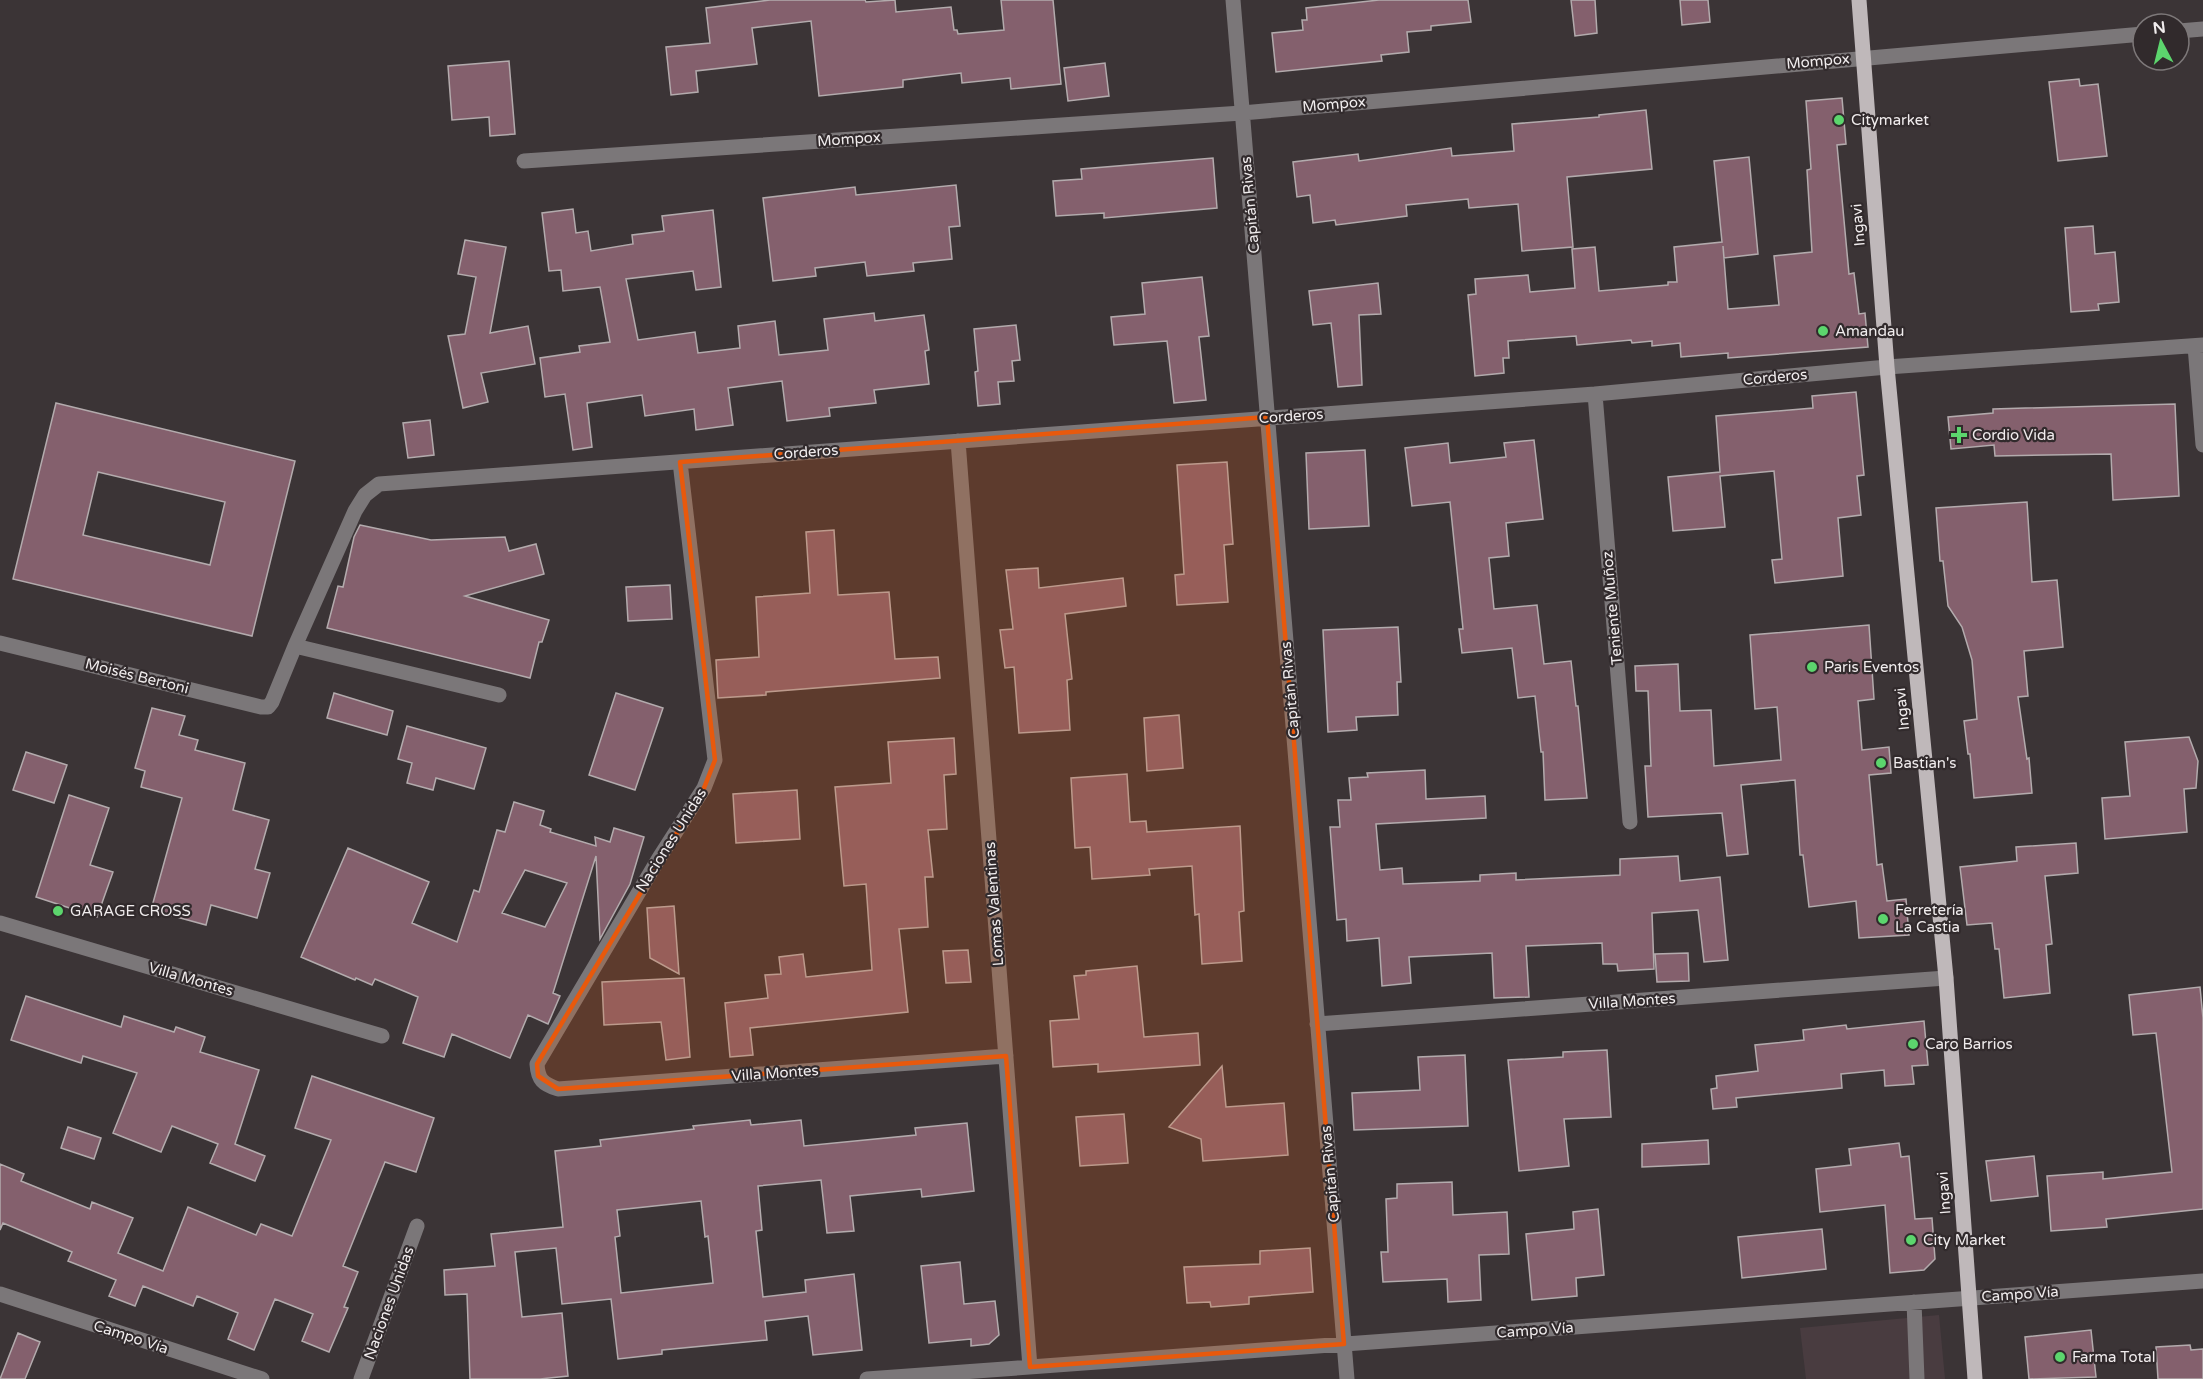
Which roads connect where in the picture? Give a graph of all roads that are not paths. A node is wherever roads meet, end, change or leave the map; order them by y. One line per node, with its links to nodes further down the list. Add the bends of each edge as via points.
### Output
1 (1233, 0): 5 (street, Capitán Rivas)
2 (1859, 0): 4 (main road, Ingavi)
3 (2131, 35): 4 (street, Mompox)
4 (1863, 57): 5 (street, Mompox); 8 (main road, Ingavi)
5 (1242, 113): 6 (street, Mompox); 10 (street, Capitán Rivas)
6 (524, 161)
7 (2199, 346): 8 (street, Corderos); 12 (street)
8 (1887, 367): 9 (street, Corderos); 19 (main road, Ingavi)
9 (1595, 394): 10 (street, Corderos); 17 (street, Teniente Muñoz)
10 (1267, 417): 11 (street, Corderos); 20 (street, Capitán Rivas)
11 (958, 441): 13 (street, Corderos); 22 (street, Lomas Valentinas)
12 (2203, 445)
13 (680, 462): 15 (street, Corderos, via 378,484 355,511); 23 (street, Naciones Unidas, via 715,760 704,788 537,1064 538,1076)
14 (0, 643): 15 (street, Moisés Bertoni, via 261,707 272,702)
15 (295, 646): 16 (street)
16 (498, 695)
17 (1629, 822)
18 (0, 923): 21 (street, Villa Montes)
19 (1946, 978): 20 (street, Villa Montes); 27 (main road, Ingavi)
20 (1317, 1024): 29 (street, Capitán Rivas)
21 (382, 1036)
22 (1006, 1056): 23 (street, Villa Montes, via 558,1089); 30 (street, Lomas Valentinas)
23 (545, 1085)
24 (417, 1226): 32 (street, Naciones Unidas)
25 (2203, 1281): 27 (street, Campo Vía)
26 (0, 1294): 31 (street, Campo Vía)
27 (1970, 1298): 28 (street, Campo Vía); 36 (main road, Ingavi)
28 (1914, 1302): 29 (street, Campo Vía); 35 (street)
29 (1344, 1344): 30 (street, Campo Vía); 34 (street, Capitán Rivas)
30 (1030, 1367): 33 (street, Campo Vía)
31 (262, 1379)
32 (361, 1379)
33 (867, 1379)
34 (1347, 1379)
35 (1917, 1379)
36 (1975, 1379)

